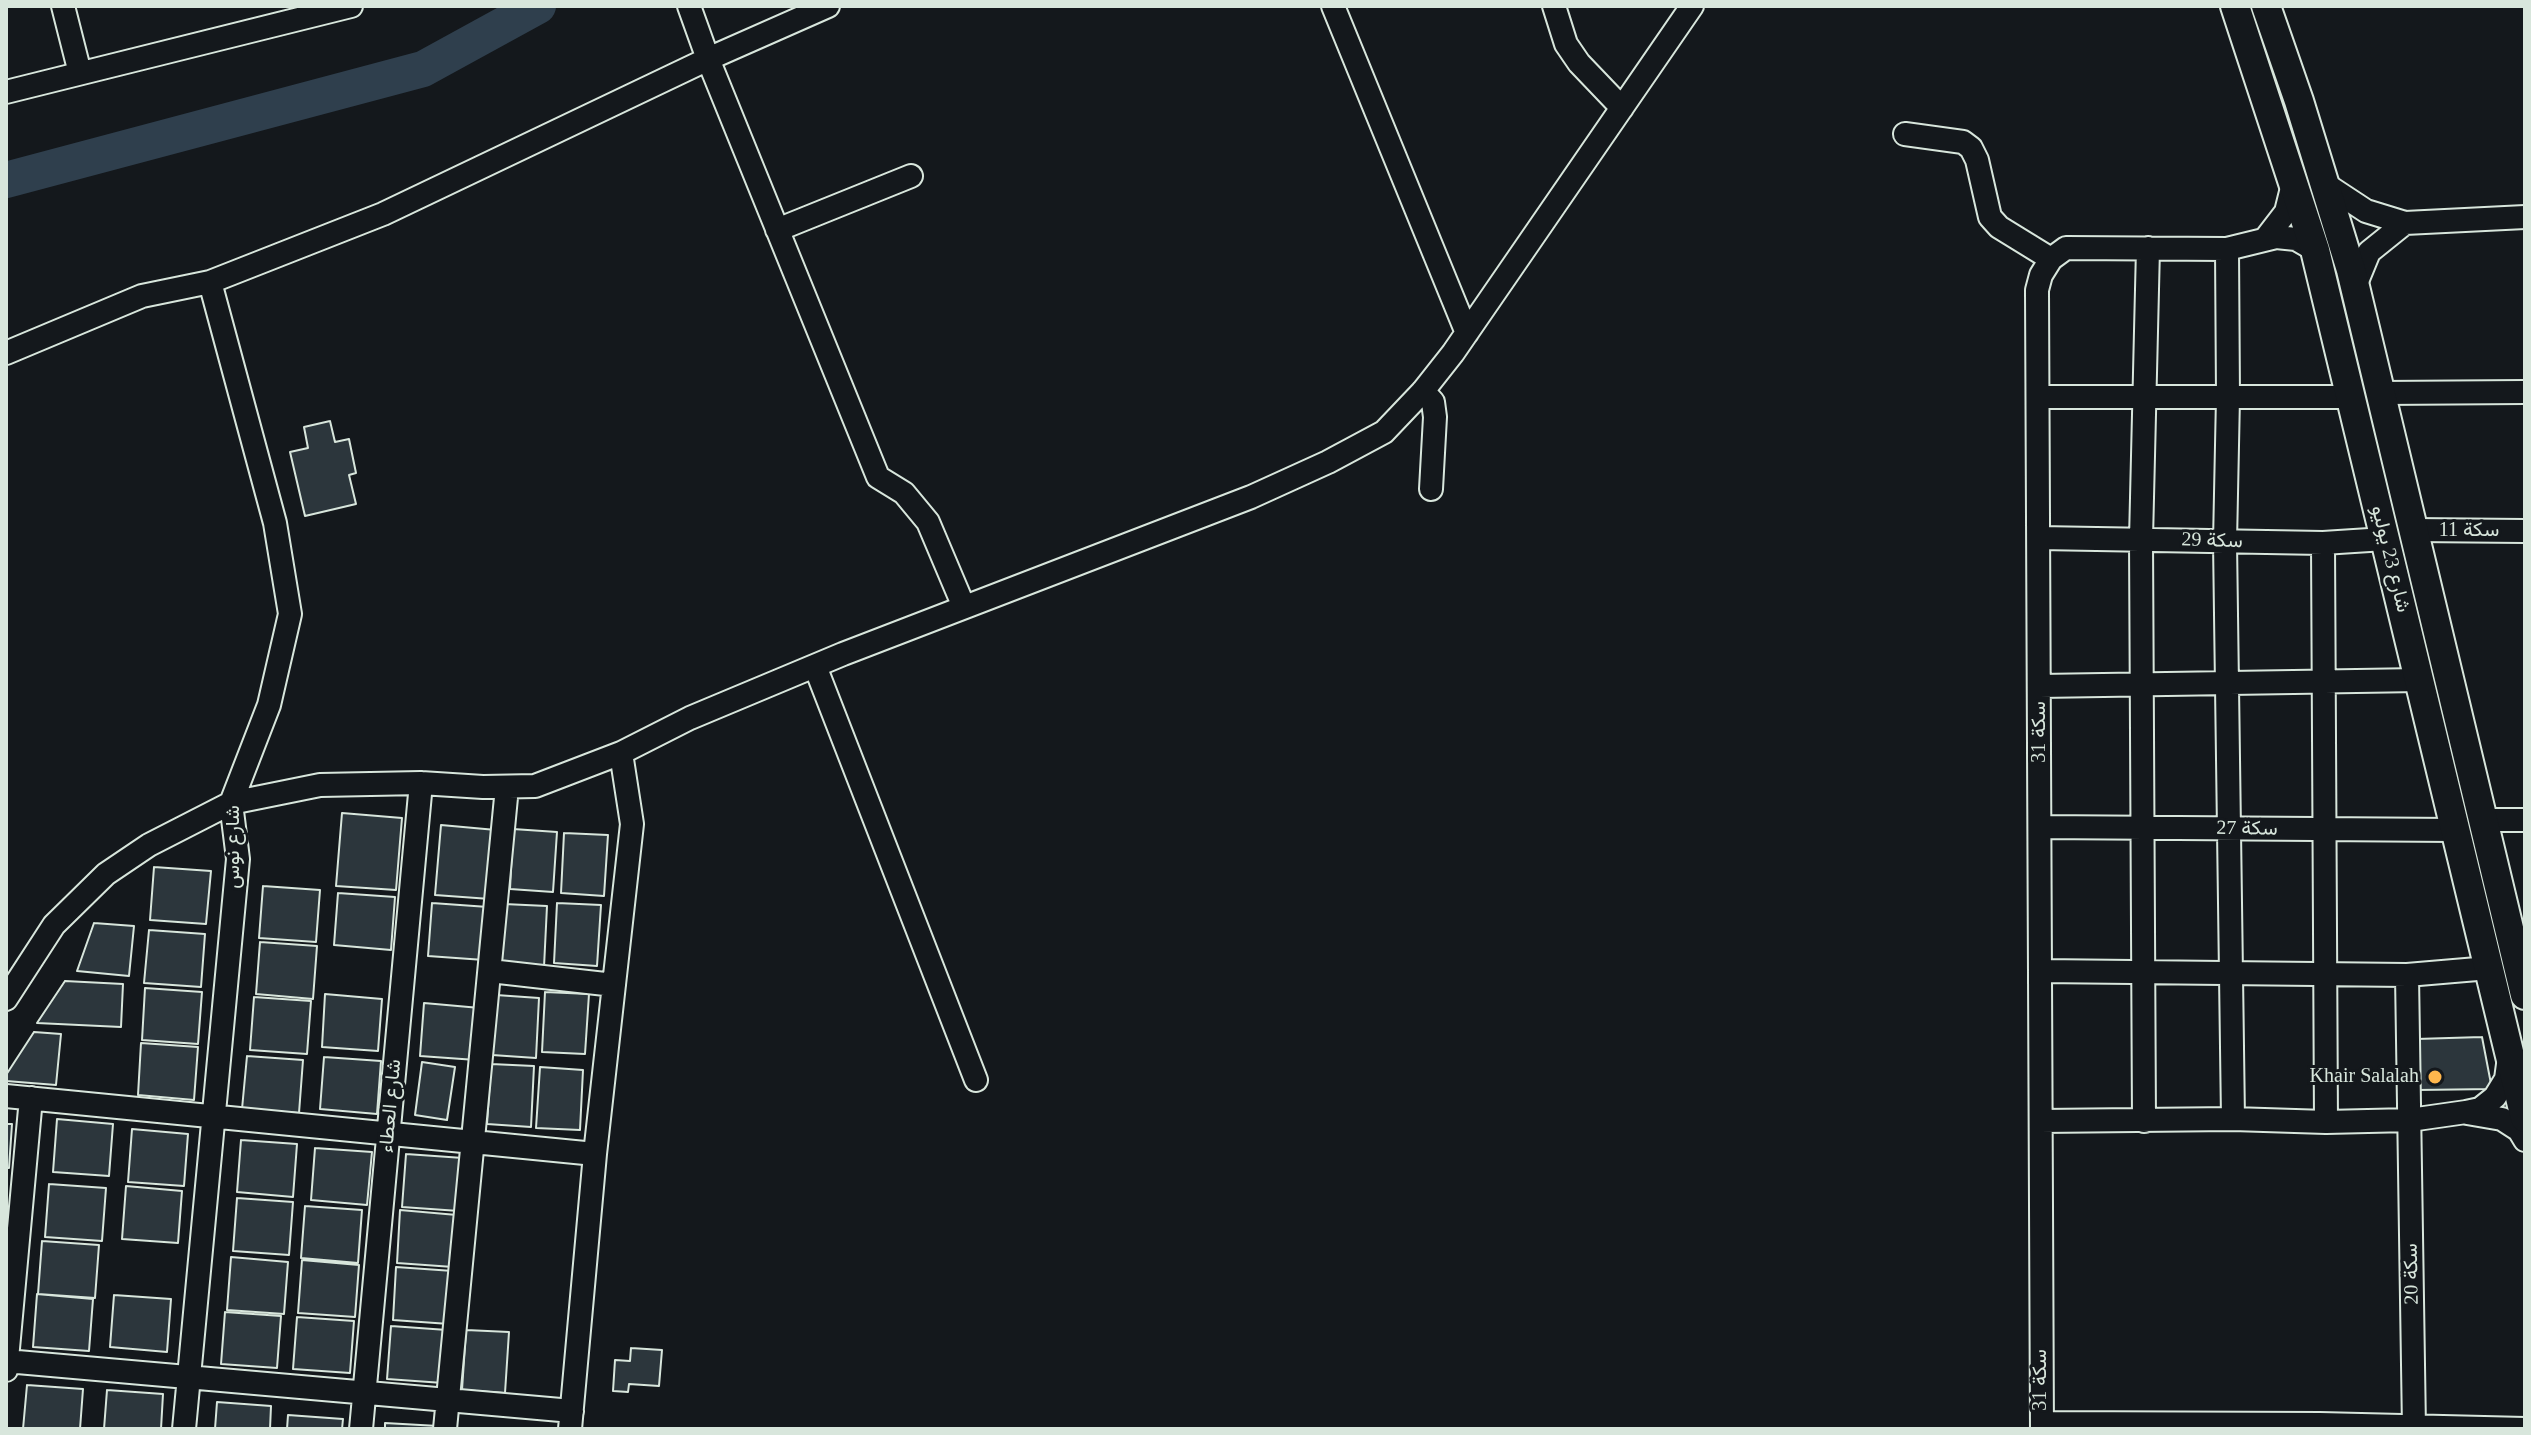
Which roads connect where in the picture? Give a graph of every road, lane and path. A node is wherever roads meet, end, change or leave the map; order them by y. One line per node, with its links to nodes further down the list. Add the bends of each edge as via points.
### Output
1 (63, 6): 11 (street)
2 (351, 6): 11 (street)
3 (689, 6): 10 (street)
4 (828, 6): 10 (street)
5 (1333, 6): 28 (street)
6 (1554, 6): 13 (street, via 1566,44)
7 (1692, 6): 13 (street)
8 (2235, 6): 16 (main road, شارع 23 يوليو)
9 (2266, 6): 17 (main road, شارع 23 يوليو)
10 (708, 59): 20 (street); 26 (street, via 383,214)
11 (80, 73): 12 (street)
12 (6, 92)
13 (1622, 108): 28 (street)
14 (1905, 134): 25 (street, via 1963,142 1971,148 1990,217)
15 (911, 176): 20 (street)
16 (2294, 181): 21 (street, via 2286,212); 24 (main road, شارع 23 يوليو)
17 (2325, 184): 19 (street, via 2366,211); 27 (main road, شارع 23 يوليو)
18 (2525, 217): 19 (street)
19 (2405, 223): 27 (street, via 2369,252)
20 (777, 230): 45 (street, via 878,477 904,493 928,522)
21 (2266, 238): 23 (street); 24 (street, via 2296,239)
22 (2148, 248): 23 (street); 25 (street, via 2066,248); 34 (street)
23 (2227, 249): 35 (street)
24 (2315, 250): 36 (main road, شارع 23 يوليو)
25 (2051, 259): 33 (street, سكة 31, via 2037,290)
26 (210, 282): 29 (street, via 142,296); 55 (street, شارع نوس, via 275,523 290,614 269,705)
27 (2355, 286): 32 (main road, شارع 23 يوليو)
28 (1467, 333): 30 (street)
29 (6, 353)
30 (1423, 391): 37 (street, via 1433,402 1435,417); 45 (street, via 1384,432 1328,462 1251,497)
31 (2525, 392): 32 (street)
32 (2381, 393): 38 (main road, شارع 23 يوليو)
33 (2038, 397): 34 (street); 40 (street, سكة 31)
34 (2145, 397): 35 (street); 41 (street)
35 (2228, 397): 36 (street); 43 (street)
36 (2352, 397): 42 (main road, شارع 23 يوليو)
37 (1431, 489)
38 (2413, 530): 39 (street, سكة 11); 56 (main road, شارع 23 يوليو)
39 (2525, 531)
40 (2040, 538): 41 (street, سكة 29); 50 (street, سكة 31)
41 (2141, 539): 43 (street, سكة 29); 51 (street)
42 (2385, 539): 44 (street, سكة 29); 47 (main road, شارع 23 يوليو)
43 (2225, 542): 44 (street, سكة 29); 49 (street)
44 (2323, 543): 48 (street)
45 (964, 607): 46 (street)
46 (815, 666): 52 (street); 74 (street)
47 (2420, 680): 48 (street); 62 (main road, شارع 23 يوليو)
48 (2324, 683): 49 (street); 61 (street)
49 (2227, 684): 51 (street); 60 (street)
50 (2040, 686): 51 (street); 58 (street, سكة 31)
51 (2142, 686): 59 (street)
52 (621, 753): 54 (street, via 535,786); 70 (street, via 632,824)
53 (421, 783): 54 (street); 55 (street, via 320,785); 85 (street, شارع العطاء)
54 (507, 787): 64 (street)
55 (231, 803): 72 (street, via 106,874 54,925); 78 (street, شارع نوس, via 238,859)
56 (2484, 820): 57 (street); 71 (main road, شارع 23 يوليو)
57 (2525, 820)
58 (2040, 827): 59 (street, سكة 27); 65 (street, سكة 31)
59 (2143, 828): 60 (street, سكة 27); 66 (street)
60 (2229, 828): 61 (street, سكة 27); 67 (street)
61 (2325, 830): 62 (street, سكة 27); 68 (street)
62 (2454, 830): 63 (main road, شارع 23 يوليو)
63 (2489, 968): 69 (street); 73 (main road, شارع 23 يوليو)
64 (490, 971): 70 (street); 87 (street)
65 (2041, 971): 66 (street); 82 (street, سكة 31)
66 (2144, 973): 67 (street); 83 (street)
67 (2231, 973): 68 (street); 80 (street)
68 (2325, 974): 69 (street); 84 (street)
69 (2407, 975): 81 (street, سكة 20)
70 (614, 985): 88 (street)
71 (2525, 995)
72 (6, 999)
73 (2509, 1052): 77 (street, via 2501,1090 2480,1109); 79 (main road, شارع 23 يوليو)
74 (976, 1080)
75 (6, 1096): 76 (street)
76 (31, 1098): 78 (street); 89 (street)
77 (2466, 1112): 81 (street); 86 (street, via 2502,1119)
78 (214, 1117): 85 (street); 91 (street, شارع نوس)
79 (2525, 1118)
80 (2233, 1119): 83 (street); 84 (street)
81 (2410, 1120): 84 (street); 99 (street, سكة 20)
82 (2041, 1121): 83 (street); 95 (street, سكة 31)
83 (2144, 1121)
84 (2326, 1122)
85 (388, 1134): 87 (street); 92 (street, شارع العطاء)
86 (2525, 1140)
87 (473, 1142): 88 (street); 93 (street)
88 (595, 1154): 94 (street)
89 (6, 1361): 90 (street); 91 (street)
90 (6, 1370)
91 (189, 1377): 92 (street); 101 (street, شارع نوس)
92 (364, 1393): 93 (street); 102 (street, شارع العطاء)
93 (448, 1400): 94 (street); 103 (street)
94 (571, 1420)
95 (2042, 1426): 96 (street)
96 (2144, 1426): 98 (street)
97 (2320, 1426): 98 (street); 99 (street)
98 (2236, 1427)
99 (2414, 1428): 100 (street)
100 (2506, 1428): 104 (street)
101 (184, 1429)
102 (361, 1429)
103 (445, 1429)
104 (2525, 1429)

